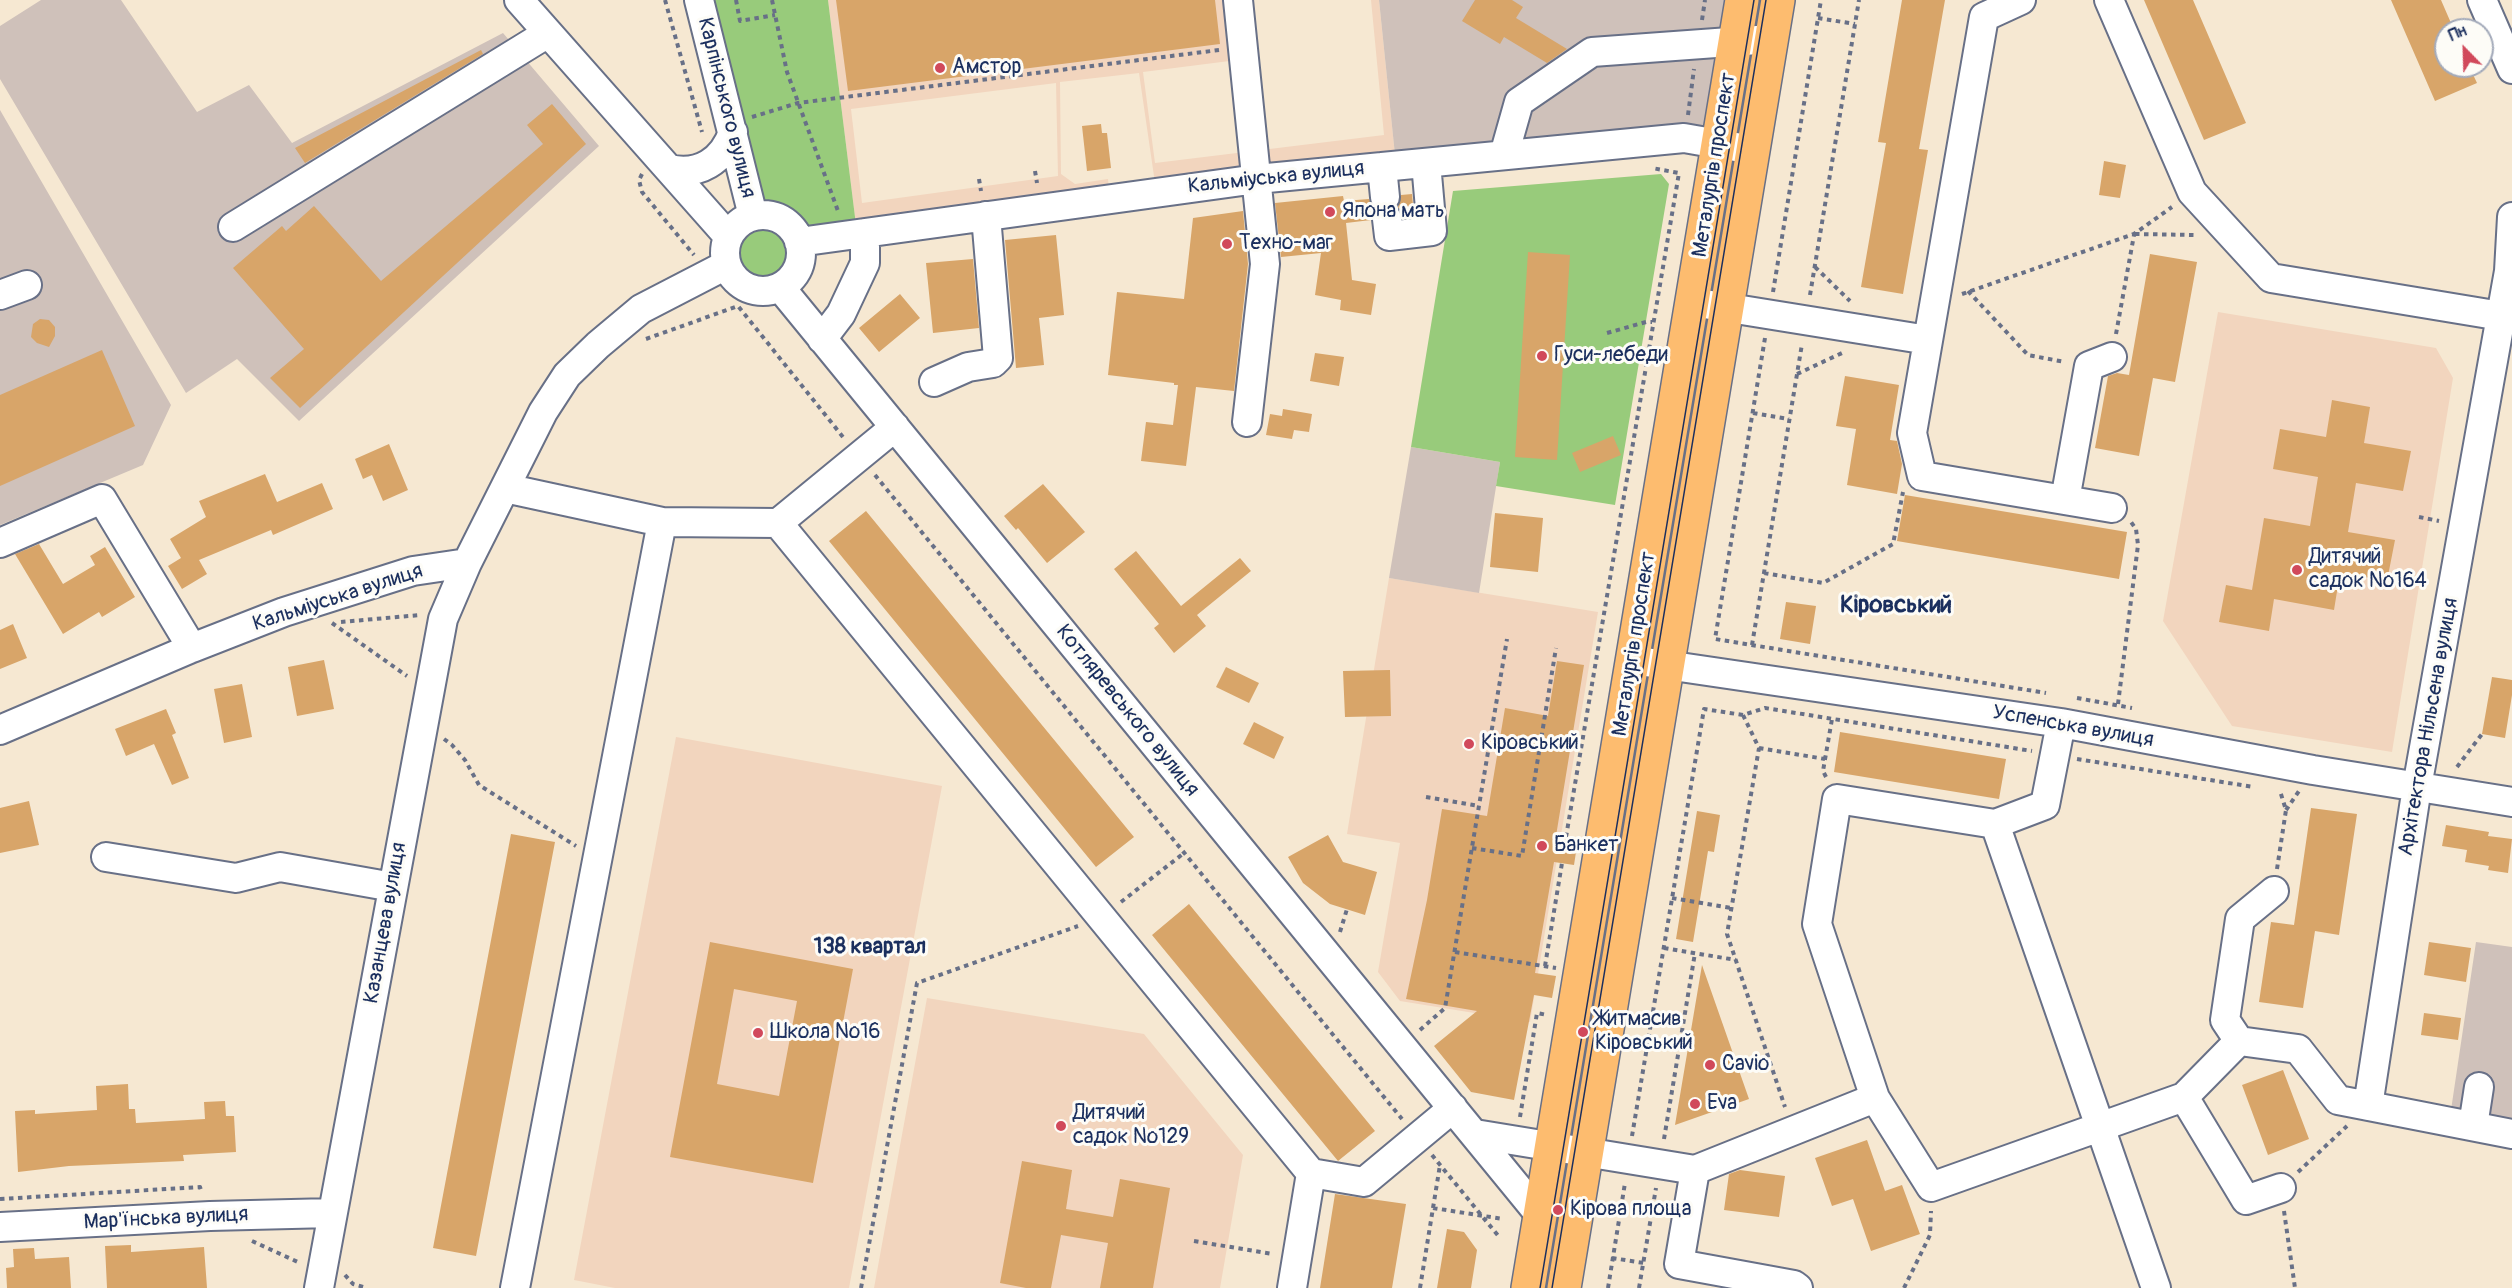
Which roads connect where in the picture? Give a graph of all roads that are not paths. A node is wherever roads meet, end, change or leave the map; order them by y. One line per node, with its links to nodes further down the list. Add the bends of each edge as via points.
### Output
1 (519, 0): 9 (street)
2 (699, 0): 13 (street, Карпінського вулиця)
3 (1238, 0): 20 (street)
4 (1742, 0): 11 (main road, Металургів проспект)
5 (1778, 0): 10 (main road, Металургів проспект)
6 (2021, 0): 37 (street, via 1984,17)
7 (2109, 0): 35 (street, via 2192,192 2271,278)
8 (2488, 2): 12 (street)
9 (548, 33): 19 (street); 24 (street)
10 (1772, 39): 11 (street); 15 (main road, Металургів проспект)
11 (1735, 42): 14 (main road, Металургів проспект); 16 (street, via 1592,51 1519,102)
12 (2512, 69)
13 (741, 125): 19 (street, via 709,164 689,171); 22 (street, Карпінського вулиця)
14 (1718, 144): 15 (street, Кальміуська вулиця); 16 (street, Кальміуська вулиця, via 1684,138); 33 (main road, Металургів проспект)
15 (1753, 150): 34 (main road, Металургів проспект)
16 (1504, 155): 17 (street, Кальміуська вулиця)
17 (1426, 163): 18 (street, Кальміуська вулиця); 18 (street, via 1432,231 1389,236)
18 (1382, 166): 20 (street, Кальміуська вулиця)
19 (656, 170): 26 (street)
20 (1257, 179): 21 (street, Кальміуська вулиця); 40 (street, via 1265,264)
21 (984, 204): 25 (street, Кальміуська вулиця); 39 (street, via 998,358)
22 (753, 216): 26 (street); 27 (street, via 782,220)
23 (2512, 217): 29 (street, Архітектора Нільсена вулиця)
24 (233, 227)
25 (865, 233): 27 (street, Кальміуська вулиця); 36 (street, via 865,263 841,314)
26 (728, 236): 28 (street, via 724,250)
27 (799, 242): 31 (street, via 798,268)
28 (726, 265): 31 (street, via 744,286 762,291); 42 (street, via 641,309 567,375 543,412)
29 (2511, 272): 35 (street, Архітектора Нільсена вулиця)
30 (27, 285): 32 (street)
31 (780, 287): 36 (street, Котляревського вулиця)
32 (0, 295)
33 (1692, 302): 34 (street); 50 (main road, Металургів проспект)
34 (1727, 308): 37 (street, via 1804,334); 51 (main road, Металургів проспект)
35 (2501, 316): 54 (street, Архітектора Нільсена вулиця)
36 (822, 339): 41 (street, Котляревського вулиця)
37 (1928, 340): 43 (street, via 1912,433 1922,476)
38 (2112, 357): 43 (street, via 2089,366)
39 (934, 382)
40 (1247, 422)
41 (895, 427): 46 (street); 65 (street, Котляревського вулиця)
42 (505, 488): 45 (street); 48 (street)
43 (2065, 500): 44 (street)
44 (2112, 508)
45 (662, 522): 46 (street); 79 (street)
46 (778, 523): 73 (street)
47 (0, 543): 49 (street, via 102,499)
48 (467, 563): 49 (street, Кальміуська вулиця, via 413,571 380,581 284,612); 58 (street, Казанцева вулиця, via 443,619)
49 (192, 648): 53 (street, Кальміуська вулиця)
50 (1632, 660): 51 (street, Успенська вулиця); 70 (main road, Металургів проспект)
51 (1667, 666): 52 (street, Успенська вулиця); 71 (main road, Металургів проспект)
52 (2061, 723): 54 (street, Успенська вулиця); 56 (street, via 2045,805)
53 (0, 730)
54 (2418, 787): 55 (street, Успенська вулиця); 64 (street, Архітектора Нільсена вулиця)
55 (2512, 802)
56 (1995, 824): 63 (street, via 1837,799 1816,924); 66 (street)
57 (106, 857): 58 (street, via 236,878 280,867)
58 (393, 887): 75 (street, Казанцева вулиця)
59 (2274, 891): 60 (street, via 2240,919 2225,1020)
60 (2239, 1041): 62 (street); 64 (street, via 2298,1049 2338,1100)
61 (2479, 1088): 67 (street)
62 (2184, 1097): 66 (street); 74 (street, via 2246,1200)
63 (1875, 1098): 66 (street, via 1931,1187); 72 (street)
64 (2368, 1106): 67 (street)
65 (1453, 1108): 68 (street, Котляревського вулиця); 73 (street, via 1364,1182)
66 (2099, 1126): 84 (street)
67 (2473, 1126): 69 (street)
68 (1475, 1134): 70 (street); 76 (street, Котляревського вулиця)
69 (2512, 1134)
70 (1551, 1148): 71 (street); 76 (main road, Металургів проспект)
71 (1586, 1154): 72 (street); 82 (main road, Металургів проспект)
72 (1695, 1170): 83 (street, via 1679,1264)
73 (1311, 1173): 80 (street)
74 (2281, 1188)
75 (332, 1214): 77 (street, Мар'їнська вулиця); 78 (street, Казанцева вулиця)
76 (1540, 1215): 81 (main road, Металургів проспект)
77 (0, 1227)
78 (320, 1288)
79 (515, 1288)
80 (1292, 1288)
81 (1528, 1288)
82 (1564, 1288)
83 (1798, 1288)
84 (2156, 1288)

